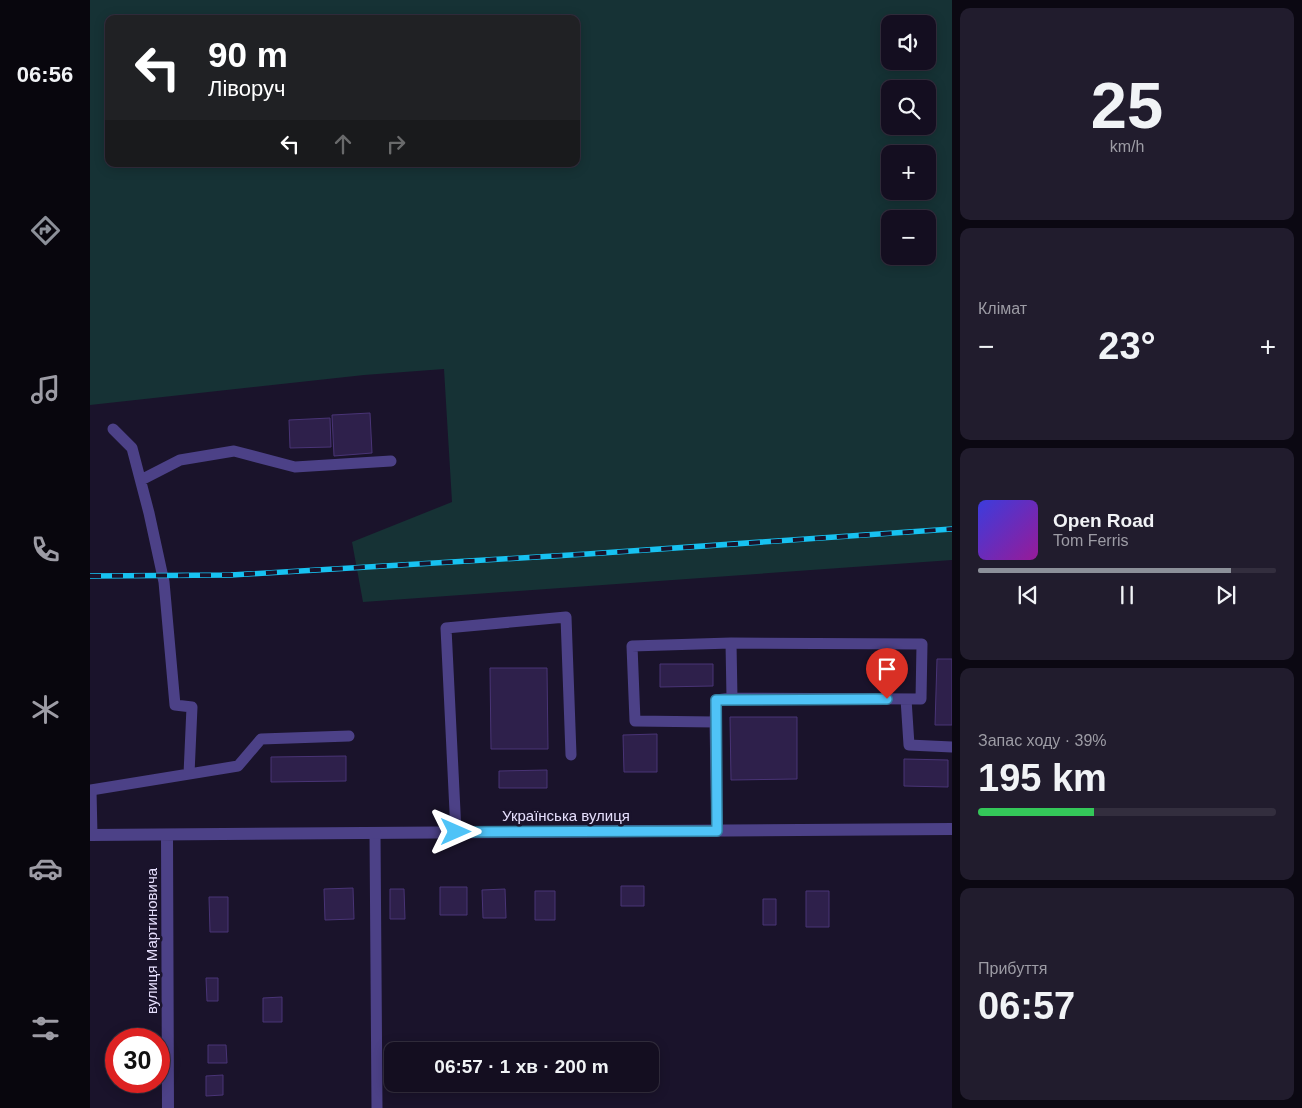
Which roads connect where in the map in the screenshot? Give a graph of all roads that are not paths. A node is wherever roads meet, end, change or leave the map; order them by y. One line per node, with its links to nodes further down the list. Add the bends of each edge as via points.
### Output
1 (113, 429): 3 (lane, via 132,448)
2 (391, 461): 3 (lane, via 295,468 234,451 180,460)
3 (141, 480): 11 (lane, via 164,582 176,705 192,707)
4 (731, 643): 5 (lane); 6 (lane, via 922,644 920,700); 7 (lane, via 632,646 635,721)
5 (732, 698): 6 (lane); 7 (lane, via 716,700)
6 (906, 699): 9 (lane, via 908,745)
7 (715, 722): 13 (lane)
8 (349, 736): 11 (lane, via 261,739 238,766)
9 (952, 747)
10 (570, 755): 14 (lane, via 566,617 446,628)
11 (189, 774): 16 (lane, via 91,790)
12 (952, 829): 13 (street, Українська вулиця)
13 (717, 831): 14 (street, Українська вулиця)
14 (456, 832): 15 (street, Українська вулиця)
15 (375, 833): 17 (street, Українська вулиця); 19 (lane)
16 (91, 835): 17 (street, Українська вулиця)
17 (167, 835): 18 (street, вулиця Мартиновича)
18 (168, 1108)
19 (377, 1108)

